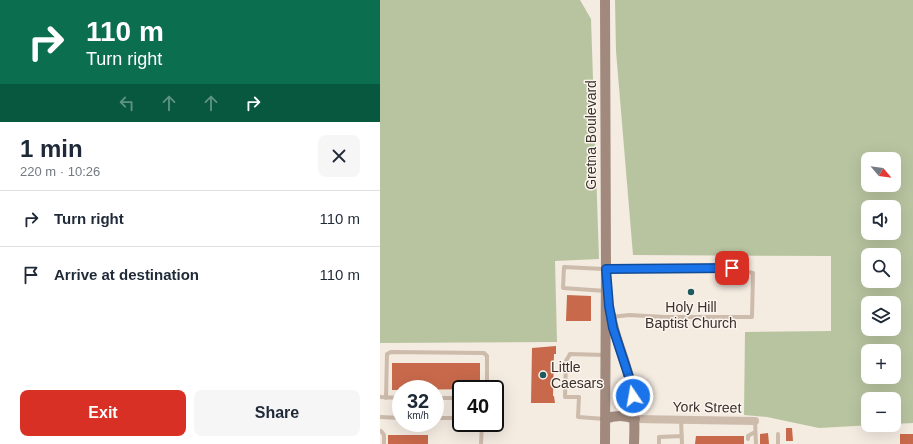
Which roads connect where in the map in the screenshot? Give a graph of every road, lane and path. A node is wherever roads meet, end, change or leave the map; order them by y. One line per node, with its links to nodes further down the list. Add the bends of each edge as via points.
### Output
1 (605, 0): 2 (street, Gretna Boulevard)
2 (606, 269): 3 (street, Gretna Boulevard); 3 (lane, via 564,267 563,288); 4 (street, Gretna Boulevard); 4 (lane, via 732,268 753,273 752,317)
3 (606, 291): 5 (street, Gretna Boulevard)
4 (611, 317): 13 (street, Gretna Boulevard, via 629,377)
5 (606, 355): 12 (street, Gretna Boulevard); 12 (lane, via 570,354 566,361 565,397 579,397 578,417)
6 (487, 380): 8 (lane, via 487,356 484,354 391,352 387,354)
7 (380, 398): 8 (lane)
8 (386, 398): 9 (lane)
9 (392, 398)
10 (380, 417): 11 (lane)
11 (392, 418)
12 (605, 419): 13 (street, via 627,416); 24 (street, Gretna Boulevard)
13 (635, 419): 14 (street, York Street); 25 (street, Gretna Boulevard)
14 (681, 419): 15 (street, York Street); 20 (lane)
15 (755, 421): 18 (lane)
16 (380, 431): 22 (lane, via 384,435)
17 (482, 432): 23 (lane)
18 (755, 432): 21 (lane, via 748,436); 28 (lane)
19 (778, 434): 29 (lane)
20 (682, 436): 26 (lane, via 659,437); 27 (lane)
21 (748, 439)
22 (384, 444)
23 (481, 444)
24 (605, 444)
25 (634, 444)
26 (659, 444)
27 (682, 444)
28 (756, 444)
29 (778, 444)

